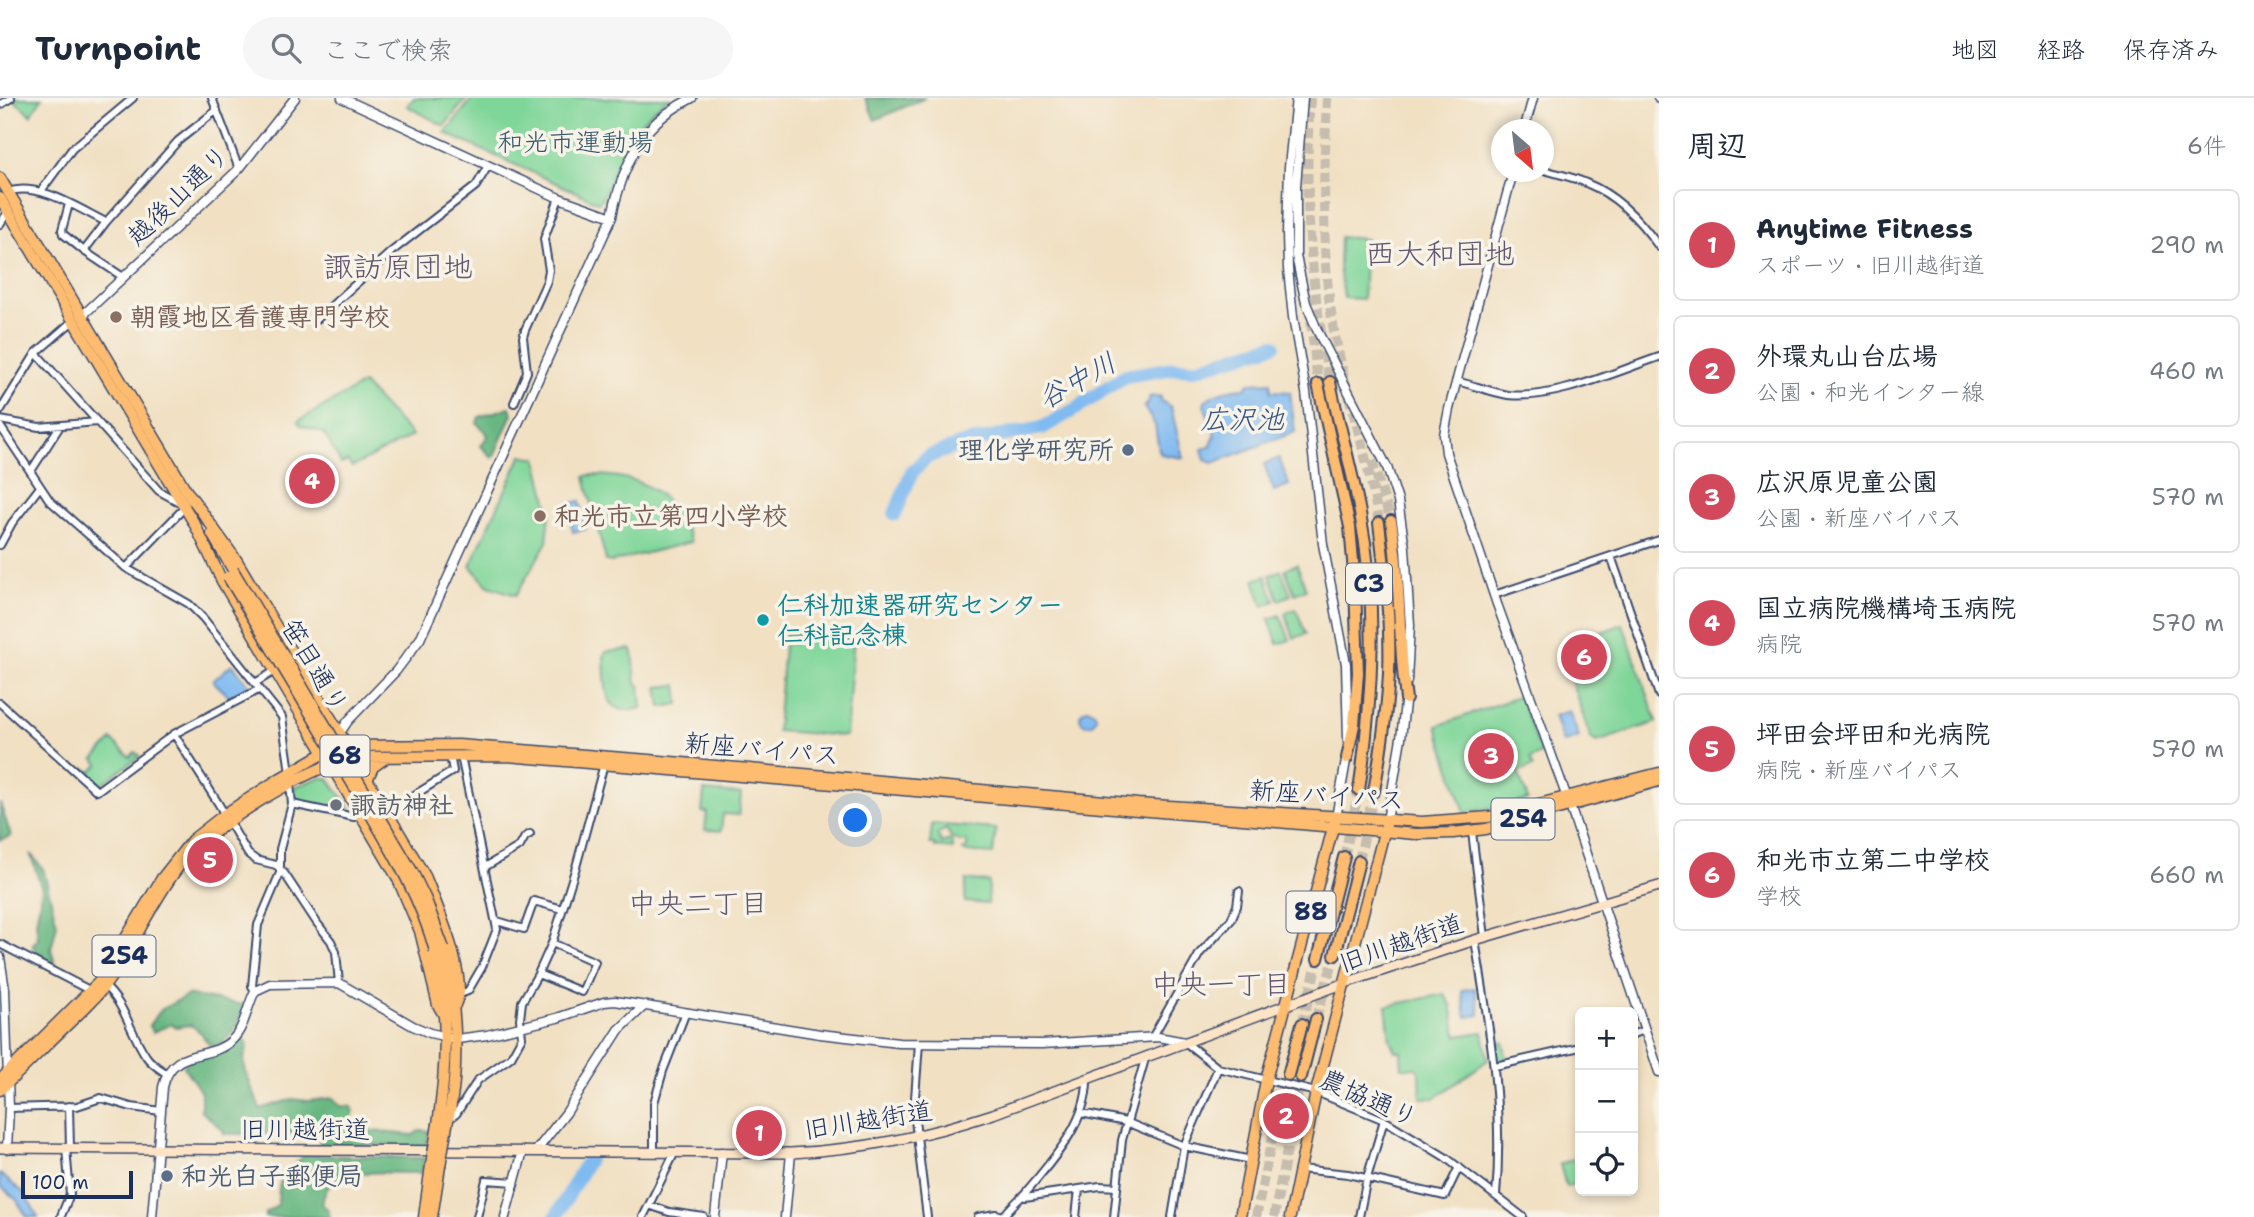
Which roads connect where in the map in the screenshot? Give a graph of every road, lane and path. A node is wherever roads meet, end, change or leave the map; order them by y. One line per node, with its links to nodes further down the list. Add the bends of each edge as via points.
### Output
1 (11, 98): 10 (street)
2 (133, 98): 18 (street, via 72,149)
3 (212, 98): 11 (street)
4 (295, 98): 14 (street, 越後山通り)
5 (342, 98): 13 (street)
6 (692, 98): 23 (street, via 667,112 644,134 615,197)
7 (1296, 98): 65 (street, via 1289,167 1288,269 1323,544 1346,664)
8 (1303, 98): 54 (street, via 1296,256 1318,332 1386,465 1398,501 1410,625)
9 (1533, 98): 12 (street)
10 (0, 105)
11 (217, 110): 14 (street); 24 (street, via 178,141)
12 (1527, 119)
13 (488, 166): 20 (street); 30 (street, via 476,187 391,253)
14 (239, 169): 28 (street, 越後山通り)
15 (1554, 173): 26 (street, via 1587,183 1613,198)
16 (0, 178): 19 (main road, 笹目通り / 68)
17 (1510, 182): 33 (street)
18 (41, 191): 19 (street, via 20,189); 21 (street)
19 (4, 195): 22 (main road, 笹目通り / 68); 29 (main road, 笹目通り / 68)
20 (559, 198): 23 (street); 34 (street, via 544,239 547,281 523,337 527,372)
21 (69, 204): 24 (street); 27 (street, via 62,232)
22 (8, 212): 25 (street); 29 (main road, 笹目通り / 68)
23 (612, 217): 58 (street, via 420,639)
24 (106, 222): 27 (street)
25 (0, 225)
26 (1659, 247)
27 (83, 251): 28 (street)
28 (122, 277): 29 (street, 越後山通り)
29 (78, 318): 31 (street); 42 (main road, 笹目通り / 68); 43 (main road, 笹目通り / 68)
30 (317, 319)
31 (36, 353): 35 (street); 37 (street)
32 (1659, 357): 33 (street, via 1570,388 1538,393 1507,394)
33 (1456, 381): 50 (street, via 1446,425 1446,453)
34 (514, 403)
35 (0, 411)
36 (0, 420): 39 (street)
37 (97, 422): 39 (street); 43 (street, via 159,491)
38 (0, 426): 40 (street)
39 (60, 426): 40 (street)
40 (31, 471): 41 (street)
41 (40, 487): 46 (street); 48 (street)
42 (189, 494): 49 (main road, 笹目通り / 68); 56 (main road, via 237,561)
43 (186, 506): 44 (main road, 笹目通り / 68); 48 (street)
44 (195, 525): 49 (main road, 笹目通り / 68); 51 (main road)
45 (1659, 540): 47 (street)
46 (0, 545)
47 (1611, 556): 50 (street); 53 (street)
48 (126, 568): 52 (street, via 188,604)
49 (231, 574): 97 (main road, 笹目通り / 68, bridge, via 411,886)
50 (1494, 595): 75 (street)
51 (275, 671): 52 (street); 57 (main road)
52 (258, 686): 59 (street); 68 (street, via 282,717)
53 (1659, 695)
54 (1406, 699): 74 (highway, C3, via 1398,579 1385,522 1389,672); 80 (street)
55 (0, 703): 59 (street, via 97,791)
56 (324, 708): 57 (main road, via 319,721); 58 (main road)
57 (304, 721): 61 (main road)
58 (339, 732): 60 (main road); 61 (street)
59 (174, 734): 79 (street)
60 (347, 746): 61 (main road, 新座バイパス / 254); 63 (main road); 81 (main road, 新座バイパス / 254, via 459,745 561,752)
61 (329, 751): 66 (main road); 68 (main road, 新座バイパス / 254)
62 (455, 756): 64 (main road, 新座バイパス / 254); 67 (main road, 新座バイパス / 254); 77 (street, via 453,771); 88 (street)
63 (354, 757): 64 (main road, 新座バイパス / 254); 66 (main road, 新座バイパス / 254); 70 (main road)
64 (388, 757): 70 (main road, via 373,767)
65 (1347, 758): 73 (highway, C3, via 1358,673 1355,584 1350,527 1324,383 1358,503 1368,569 1372,673); 81 (street)
66 (330, 764): 72 (main road, 新座バイパス / 254); 78 (main road)
67 (604, 764): 81 (main road, 新座バイパス / 254); 92 (street)
68 (290, 772): 79 (main road, 新座バイパス / 254)
69 (1659, 773): 75 (main road, 新座バイパス / 254)
70 (368, 780): 77 (main road)
71 (1659, 781): 75 (main road, 新座バイパス / 254)
72 (290, 784): 76 (street); 79 (main road, 新座バイパス / 254)
73 (1359, 790)
74 (1374, 791)
75 (1569, 802): 80 (main road, 新座バイパス / 254, via 1471,820); 83 (main road, 新座バイパス / 254); 91 (street)
76 (292, 804): 78 (street); 87 (street)
77 (387, 812): 107 (main road, via 425,876 441,914)
78 (360, 815): 112 (main road, via 409,902)
79 (227, 818): 87 (street, via 251,858); 104 (main road, 新座バイパス / 254, via 177,868)
80 (1387, 821): 81 (main road, 新座バイパス / 254); 82 (main road, 88)
81 (1334, 823): 82 (main road, 新座バイパス / 254); 109 (main road, 88)
82 (1384, 832): 83 (main road, 新座バイパス / 254); 103 (main road, 88)
83 (1472, 832): 94 (street)
84 (530, 834): 88 (street, via 520,846)
85 (1344, 857): 100 (highway)
86 (1359, 861): 98 (highway)
87 (280, 867): 102 (street, via 331,941); 106 (street, via 258,925)
88 (485, 867): 93 (street)
89 (1659, 886): 91 (main road, 旧川越街道)
90 (1239, 891): 119 (street, via 1231,920 1200,953)
91 (1601, 903): 94 (main road, 旧川越街道); 116 (street)
92 (562, 909): 93 (street, via 534,901 524,929); 95 (street)
93 (496, 921): 107 (street, via 482,968 468,991)
94 (1480, 938): 103 (main road, 旧川越街道); 124 (street)
95 (552, 943): 101 (street); 101 (street, via 595,961 582,992)
96 (0, 944): 105 (street)
97 (440, 950): 110 (main road, 笹目通り / 68); 112 (main road, 笹目通り / 68)
98 (1335, 955)
99 (0, 957): 132 (street, via 5,990)
100 (1318, 959)
101 (538, 974): 115 (street, via 522,1002)
102 (339, 983): 106 (street, via 270,984); 118 (street, via 413,1026)
103 (1345, 983): 109 (main road, 旧川越街道); 133 (main road, 88)
104 (102, 984): 105 (main road, 新座バイパス / 254); 127 (street, via 121,1007 145,1056); 132 (main road, 新座バイパス / 254)
105 (91, 991): 132 (main road, 新座バイパス / 254)
106 (255, 991): 127 (street, via 232,1041 187,1058)
107 (460, 994): 110 (main road)
108 (645, 1005): 111 (street); 115 (street, via 604,1002); 147 (street, via 619,1030)
109 (1285, 1006): 121 (main road, 旧川越街道); 131 (main road, 88)
110 (454, 1007): 118 (main road, 笹目通り / 68)
111 (686, 1012): 120 (street, via 820,1034); 148 (street, via 654,1103)
112 (445, 1017): 118 (main road, 笹目通り / 68)
113 (1316, 1018): 129 (highway)
114 (1302, 1024): 128 (highway)
115 (522, 1027): 118 (street); 139 (street, via 511,1057 478,1080 456,1114)
116 (1645, 1030): 117 (street); 126 (street)
117 (1638, 1032)
118 (452, 1038): 139 (main road, 笹目通り / 68, via 443,1087)
119 (1152, 1038): 120 (street, via 1042,1044); 121 (street)
120 (919, 1042): 141 (street)
121 (1185, 1042): 123 (main road, 旧川越街道); 125 (street, 農協通り)
122 (1575, 1048): 124 (street)
123 (1145, 1059): 130 (main road, 旧川越街道); 140 (street)
124 (1495, 1066): 160 (street)
125 (1218, 1068): 131 (street, 農協通り); 142 (street)
126 (1659, 1072)
127 (167, 1074): 136 (street)
128 (1288, 1075)
129 (1301, 1077)
130 (1087, 1079): 137 (street); 141 (main road, 旧川越街道)
131 (1266, 1080): 133 (street, 農協通り); 152 (main road, 88)
132 (4, 1082): 135 (street)
133 (1316, 1092): 138 (street, 農協通り); 155 (main road, 88)
134 (69, 1106): 135 (street); 136 (street, via 101,1098); 143 (street)
135 (9, 1108): 144 (street)
136 (161, 1111): 145 (street)
137 (1081, 1113): 140 (street); 161 (street)
138 (1384, 1120): 154 (street, 農協通り); 156 (street)
139 (444, 1122): 153 (main road, 笹目通り / 68, bridge)
140 (1126, 1122): 142 (street); 158 (street)
141 (916, 1137): 151 (main road, 旧川越街道); 176 (street)
142 (1184, 1146): 152 (street); 180 (street)
143 (68, 1148): 144 (main road, 旧川越街道); 145 (main road, 旧川越街道); 165 (street, via 70,1194)
144 (4, 1149)
145 (159, 1149): 146 (main road, 旧川越街道); 167 (street)
146 (523, 1151): 147 (main road, 旧川越街道); 157 (street)
147 (536, 1151): 148 (main road, 旧川越街道)
148 (654, 1152): 149 (main road, 旧川越街道)
149 (675, 1152): 150 (main road, 旧川越街道); 162 (street)
150 (722, 1152): 151 (main road, 旧川越街道); 174 (street)
151 (791, 1153): 175 (street)
152 (1251, 1160): 181 (main road, 88)
153 (436, 1165): 168 (main road, 笹目通り / 68); 169 (main road, 笹目通り / 68)
154 (1459, 1167): 156 (street, via 1445,1196); 160 (street, 農協通り)
155 (1300, 1169): 156 (street); 164 (main road, 88)
156 (1367, 1178): 182 (street)
157 (515, 1182): 170 (street, via 486,1180); 171 (street)
158 (1117, 1187): 159 (street); 179 (street)
159 (1079, 1189): 161 (street); 178 (street)
160 (1496, 1195): 163 (street, 農協通り)
161 (1022, 1196): 166 (street)
162 (649, 1205): 172 (street); 173 (street)
163 (1508, 1205): 183 (street); 184 (street, 農協通り)
164 (1291, 1215)
165 (61, 1216)
166 (1003, 1216): 177 (street)
167 (152, 1217)
168 (424, 1217)
169 (432, 1217)
170 (477, 1217)
171 (505, 1217)
172 (643, 1217)
173 (704, 1217)
174 (715, 1217)
175 (785, 1217)
176 (928, 1217)
177 (978, 1217)
178 (1076, 1217)
179 (1114, 1217)
180 (1172, 1217)
181 (1239, 1217)
182 (1359, 1217)
183 (1508, 1217)
184 (1523, 1217)

